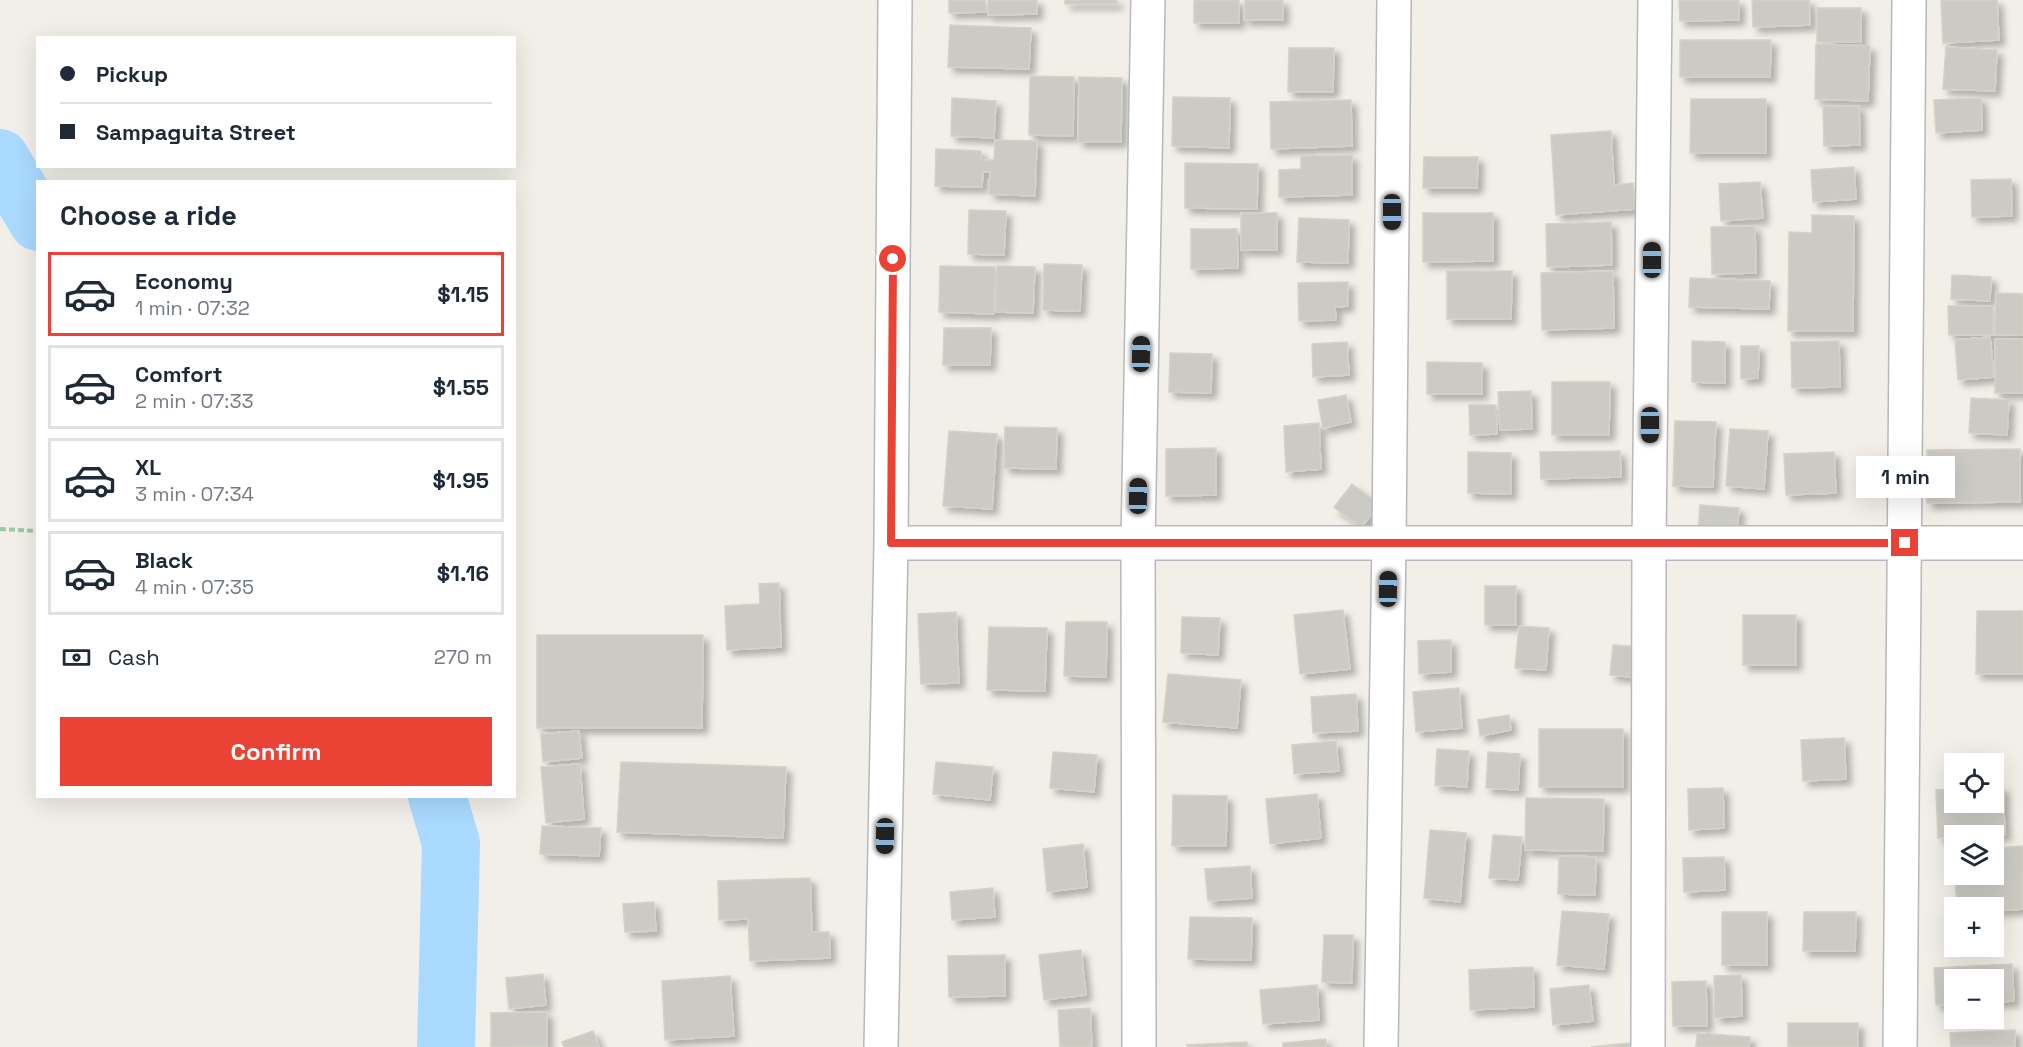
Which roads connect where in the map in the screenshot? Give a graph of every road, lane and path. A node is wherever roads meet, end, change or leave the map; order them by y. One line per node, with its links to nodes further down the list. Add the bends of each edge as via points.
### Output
1 (895, 0): 8 (street)
2 (1148, 0): 9 (street)
3 (1394, 0): 10 (street)
4 (1655, 0): 11 (street)
5 (1909, 0): 12 (street)
6 (0, 529): 7 (path)
7 (36, 531)
8 (891, 543): 9 (street); 14 (street)
9 (1138, 543): 10 (street); 15 (street)
10 (1389, 543): 11 (street); 16 (street)
11 (1649, 543): 12 (street); 17 (street)
12 (1905, 543): 13 (street); 18 (street)
13 (2023, 543)
14 (881, 1047)
15 (1139, 1047)
16 (1381, 1047)
17 (1648, 1047)
18 (1900, 1047)

